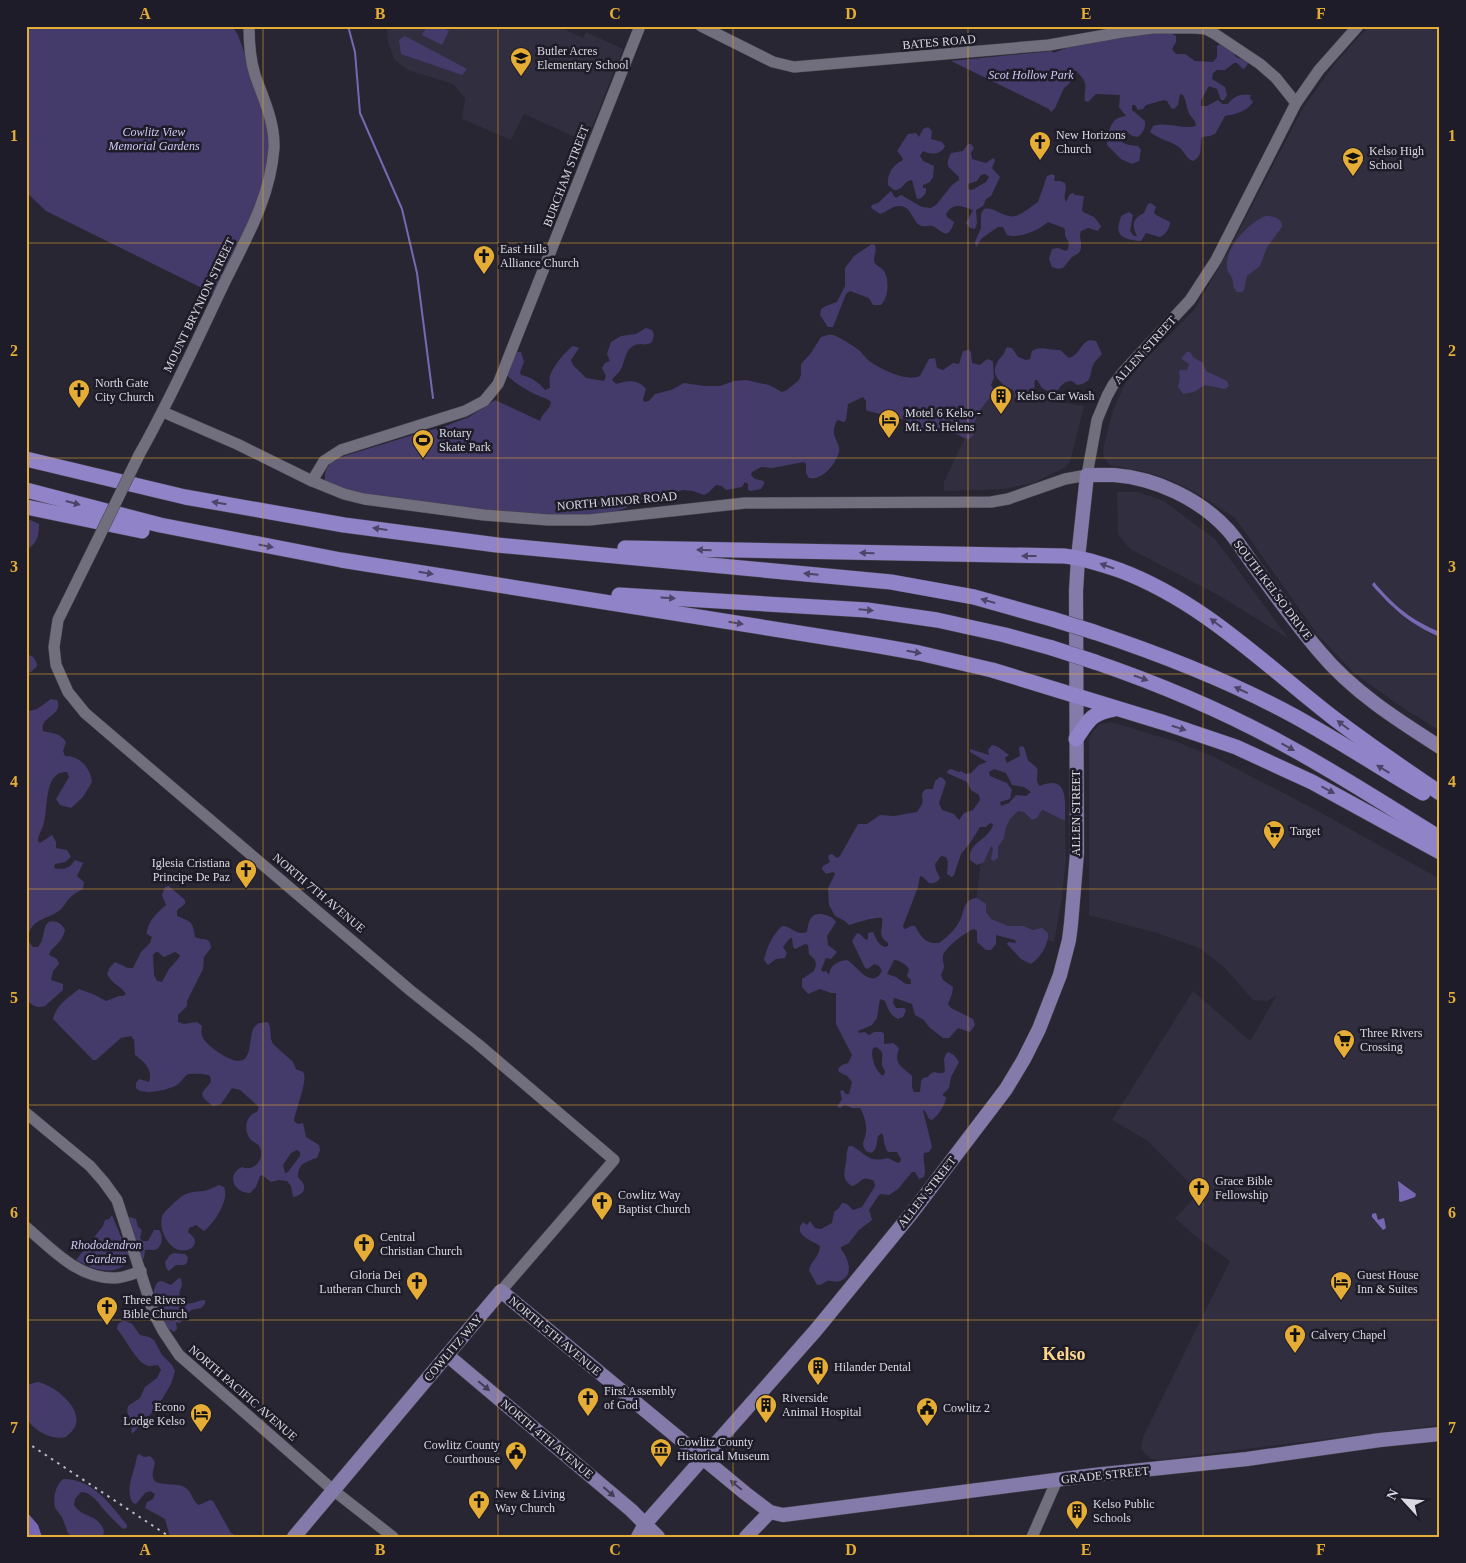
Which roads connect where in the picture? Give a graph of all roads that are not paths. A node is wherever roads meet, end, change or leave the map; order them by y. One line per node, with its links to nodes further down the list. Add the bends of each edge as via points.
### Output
1 (249, 26): 6 (street, MOUNT BRYNION STREET, via 255,73 272,128 272,168 262,206)
2 (640, 26): 9 (street, BURCHAM STREET, via 498,384 484,401 466,411 341,450 324,461)
3 (701, 26): 5 (street, BATES ROAD, via 773,62 794,67 1048,45 1153,28 1195,28 1214,34 1260,64)
4 (1358, 26): 5 (street, ALLEN STREET, via 1319,70)
5 (1296, 103): 8 (street, ALLEN STREET, via 1216,260 1190,300 1124,371 1107,396 1097,420)
6 (163, 412): 9 (street, NORTH MINOR ROAD); 16 (street, MOUNT BRYNION STREET, bridge)
7 (26, 459): 13 (highway, one-way to 7, via 221,504)
8 (1088, 476): 9 (street, NORTH MINOR ROAD, via 1065,479 991,502 745,503 589,520 484,516 364,500); 14 (main road, ALLEN STREET); 20 (main road, SOUTH KELSO DRIVE, via 1114,475 1143,481 1180,494 1200,506 1227,530 1335,668 1397,720)
9 (312, 481)
10 (26, 490): 12 (highway, one-way to 12, via 128,517)
11 (26, 507): 12 (highway, via 172,537)
12 (232, 539): 15 (highway, one-way to 15)
13 (497, 545): 14 (highway, one-way to 13); 22 (highway, one-way to 13, bridge, via 1295,717 1206,674 1137,646 974,596 891,582)
14 (1078, 558): 17 (main road, ALLEN STREET); 21 (highway, one-way to 14, via 1337,720 1195,608 1140,578)
15 (532, 590): 17 (highway, one-way to 17, via 920,653 992,670); 23 (highway, one-way to 23, bridge, via 867,610 937,620 1005,635 1095,662 1187,696 1287,746)
16 (58, 620): 26 (street, NORTH 7TH AVENUE, via 54,647 56,666 68,692 85,712)
17 (1075, 697): 18 (highway); 19 (main road, ALLEN STREET)
18 (1115, 708): 19 (highway, via 1092,716); 24 (highway, one-way to 24, via 1264,759 1353,803)
19 (1076, 740): 32 (main road, ALLEN STREET, via 1077,853 1069,940 1052,997 1024,1059 996,1103 911,1214 816,1330)
20 (1440, 747)
21 (1440, 793)
22 (1440, 802)
23 (1440, 838)
24 (1440, 852)
25 (26, 1113): 28 (street, NORTH PACIFIC AVENUE, via 90,1166 104,1182 117,1200)
26 (614, 1160): 29 (street, COWLITZ WAY)
27 (26, 1227): 28 (street, via 82,1272 115,1278)
28 (141, 1271): 34 (street, NORTH PACIFIC AVENUE, via 154,1314 179,1356)
29 (501, 1291): 30 (main road, COWLITZ WAY); 32 (main road, NORTH 5TH AVENUE)
30 (447, 1355): 34 (main road, COWLITZ WAY); 36 (main road, NORTH 4TH AVENUE, one-way to 36)
31 (1440, 1434): 33 (main road, GRADE STREET)
32 (702, 1458): 35 (main road, NORTH 5TH AVENUE, one-way to 32); 36 (main road, ALLEN STREET)
33 (1057, 1480): 35 (main road, GRADE STREET, via 782,1515); 42 (street)
34 (333, 1490): 37 (main road, COWLITZ WAY); 38 (street, NORTH PACIFIC AVENUE)
35 (770, 1512): 41 (main road)
36 (645, 1524): 39 (main road, ALLEN STREET); 40 (main road, NORTH 4TH AVENUE)
37 (294, 1537)
38 (393, 1537)
39 (638, 1537)
40 (658, 1537)
41 (746, 1537)
42 (1032, 1537)

